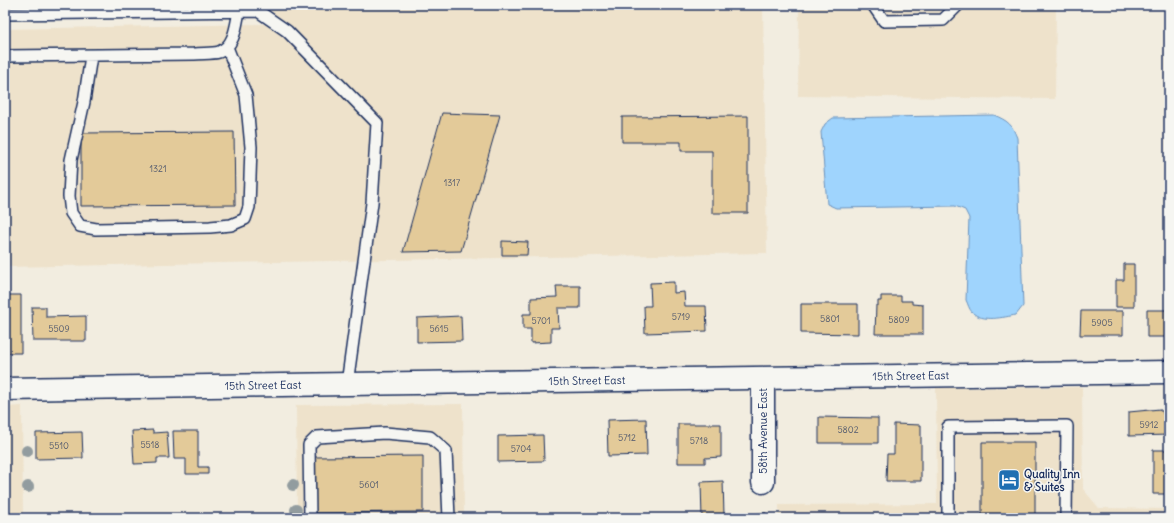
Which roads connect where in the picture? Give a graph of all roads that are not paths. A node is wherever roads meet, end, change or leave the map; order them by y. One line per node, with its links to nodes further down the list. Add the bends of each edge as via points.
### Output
1 (873, 5): 2 (lane, via 884,21 943,20)
2 (958, 5)
3 (240, 11): 4 (lane); 5 (lane, via 232,41); 10 (lane, via 258,11 287,31 376,123 372,203)
4 (5, 14)
5 (227, 47): 7 (lane, via 219,52 194,54); 7 (lane, via 246,95 251,147 249,207 245,219 232,225 210,227 96,229 80,226 71,213 71,160)
6 (5, 56): 7 (lane)
7 (91, 56)
8 (1169, 372): 9 (street, 15th Street East)
9 (763, 379): 10 (street, 15th Street East); 12 (street, 58th Avenue East)
10 (348, 384): 11 (street, 15th Street East)
11 (5, 389)
12 (763, 482)
13 (310, 518): 14 (lane, via 309,445 317,436 385,433 430,437 446,452)
14 (449, 518)
15 (948, 518): 16 (lane, via 948,427 1067,426)
16 (1066, 518)

